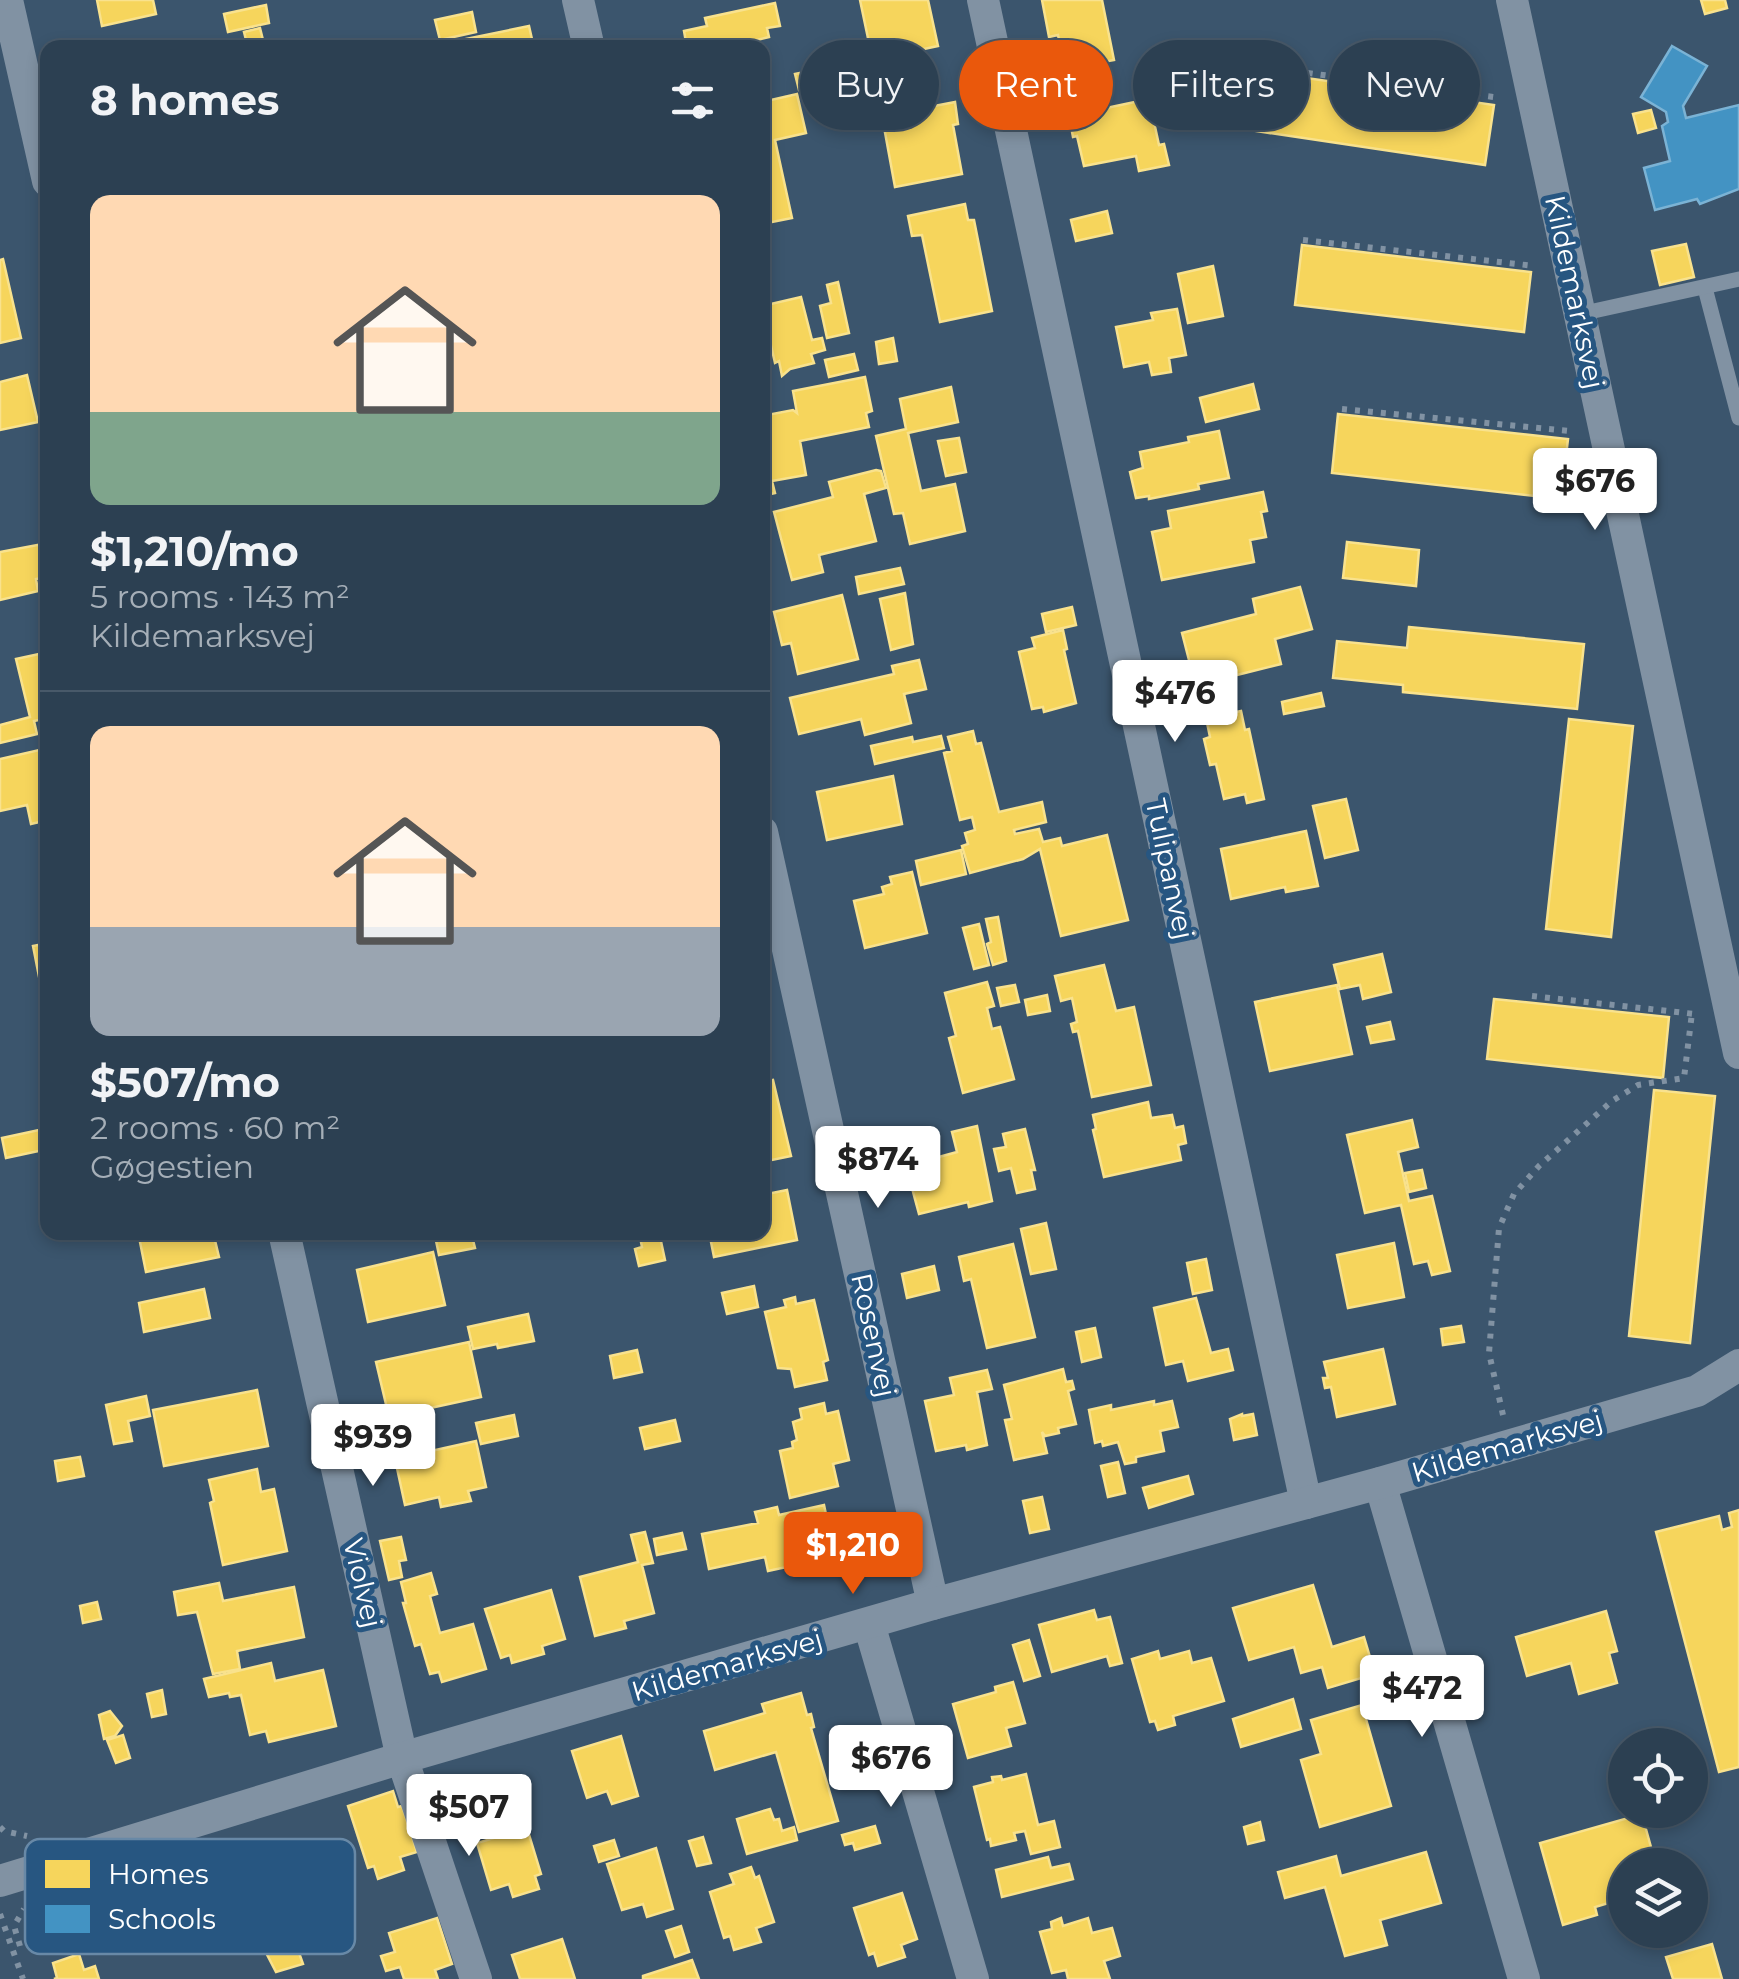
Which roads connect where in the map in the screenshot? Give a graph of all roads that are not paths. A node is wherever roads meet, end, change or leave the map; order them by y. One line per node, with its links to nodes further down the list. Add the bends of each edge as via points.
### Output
1 (7, 0): 6 (street)
2 (578, 0): 5 (street)
3 (983, 0): 16 (street, Tulipanvej)
4 (1512, 0): 9 (street, Kildemarksvej)
5 (587, 40)
6 (40, 145)
7 (1739, 279): 8 (lane)
8 (1706, 288): 9 (lane); 10 (lane)
9 (1580, 314): 12 (street, Kildemarksvej)
10 (1739, 418)
11 (770, 868): 17 (street, Rosenvej)
12 (1739, 1053)
13 (286, 1240): 19 (street, Violvej)
14 (1739, 1366): 15 (street, Kildemarksvej, via 1697,1391)
15 (1380, 1483): 16 (street, Kildemarksvej); 25 (street)
16 (1306, 1503): 17 (street, Kildemarksvej)
17 (933, 1604): 18 (street, Kildemarksvej)
18 (869, 1624): 19 (street, Kildemarksvej); 24 (street)
19 (402, 1758): 20 (street, Kildemarksvej); 23 (street, Violvej)
20 (137, 1839)
21 (25, 1873): 22 (street, Kildemarksvej)
22 (0, 1881)
23 (476, 1979)
24 (972, 1979)
25 (1524, 1979)

